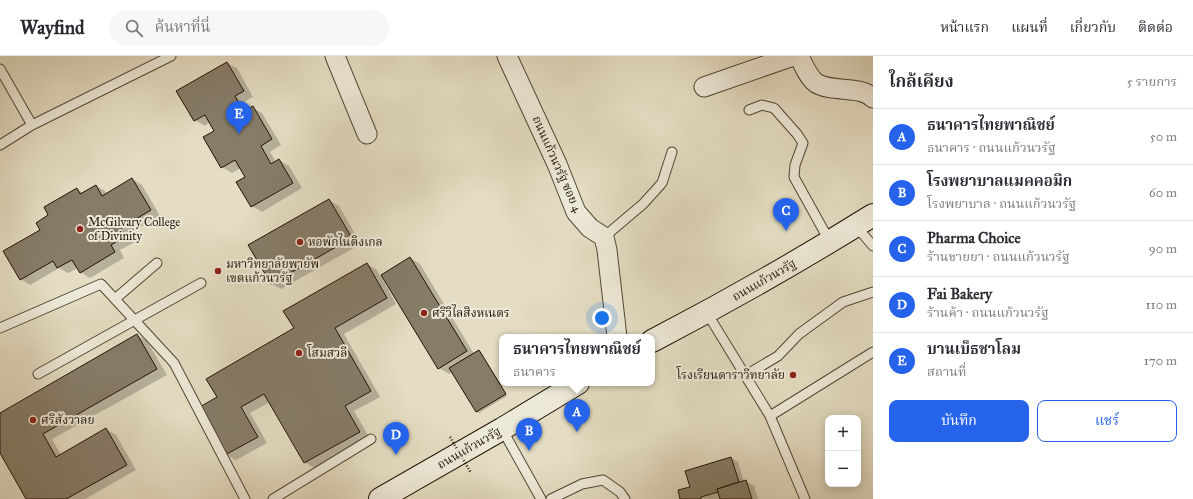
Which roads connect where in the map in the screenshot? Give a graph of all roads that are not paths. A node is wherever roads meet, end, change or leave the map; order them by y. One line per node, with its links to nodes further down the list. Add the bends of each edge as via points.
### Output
1 (171, 56): 10 (lane)
2 (335, 56): 11 (street)
3 (507, 56): 15 (street, ถนนแก้วนวรัฐ ซอย 4, via 557,164 576,212 590,228)
4 (793, 56): 7 (street)
5 (799, 56): 8 (street, via 815,82 835,89 860,92)
6 (0, 69): 10 (lane)
7 (704, 86)
8 (873, 98)
9 (749, 110): 16 (lane, via 762,105 774,108 803,143 795,165 794,177)
10 (32, 125): 12 (lane)
11 (367, 134)
12 (0, 145)
13 (672, 152): 15 (lane, via 662,183 643,204)
14 (864, 221): 16 (street, ถนนแก้วนวรัฐ); 17 (lane)
15 (604, 237): 25 (street)
16 (830, 242): 22 (street, ถนนแก้วนวรัฐ)
17 (873, 246)
18 (157, 263): 21 (lane)
19 (201, 283): 23 (lane)
20 (873, 292): 29 (lane, via 842,302 799,334 778,356)
21 (115, 299): 23 (lane); 24 (lane, via 101,284)
22 (707, 313): 26 (street, ถนนแก้วนวรัฐ); 29 (lane)
23 (134, 320): 28 (lane); 34 (lane, via 174,363)
24 (0, 328)
25 (617, 334)
26 (655, 339)
27 (873, 352): 31 (lane)
28 (38, 374)
29 (746, 375): 31 (lane)
30 (573, 386): 32 (street, ถนนแก้วนวรัฐ)
31 (770, 416): 40 (lane)
32 (502, 429): 36 (street, ถนนแก้วนวรัฐ); 37 (lane)
33 (371, 439): 35 (lane)
34 (244, 499)
35 (273, 499)
36 (380, 499)
37 (541, 499)
38 (551, 499): 39 (lane, via 582,484 603,480 620,492)
39 (625, 499)
40 (805, 499)

